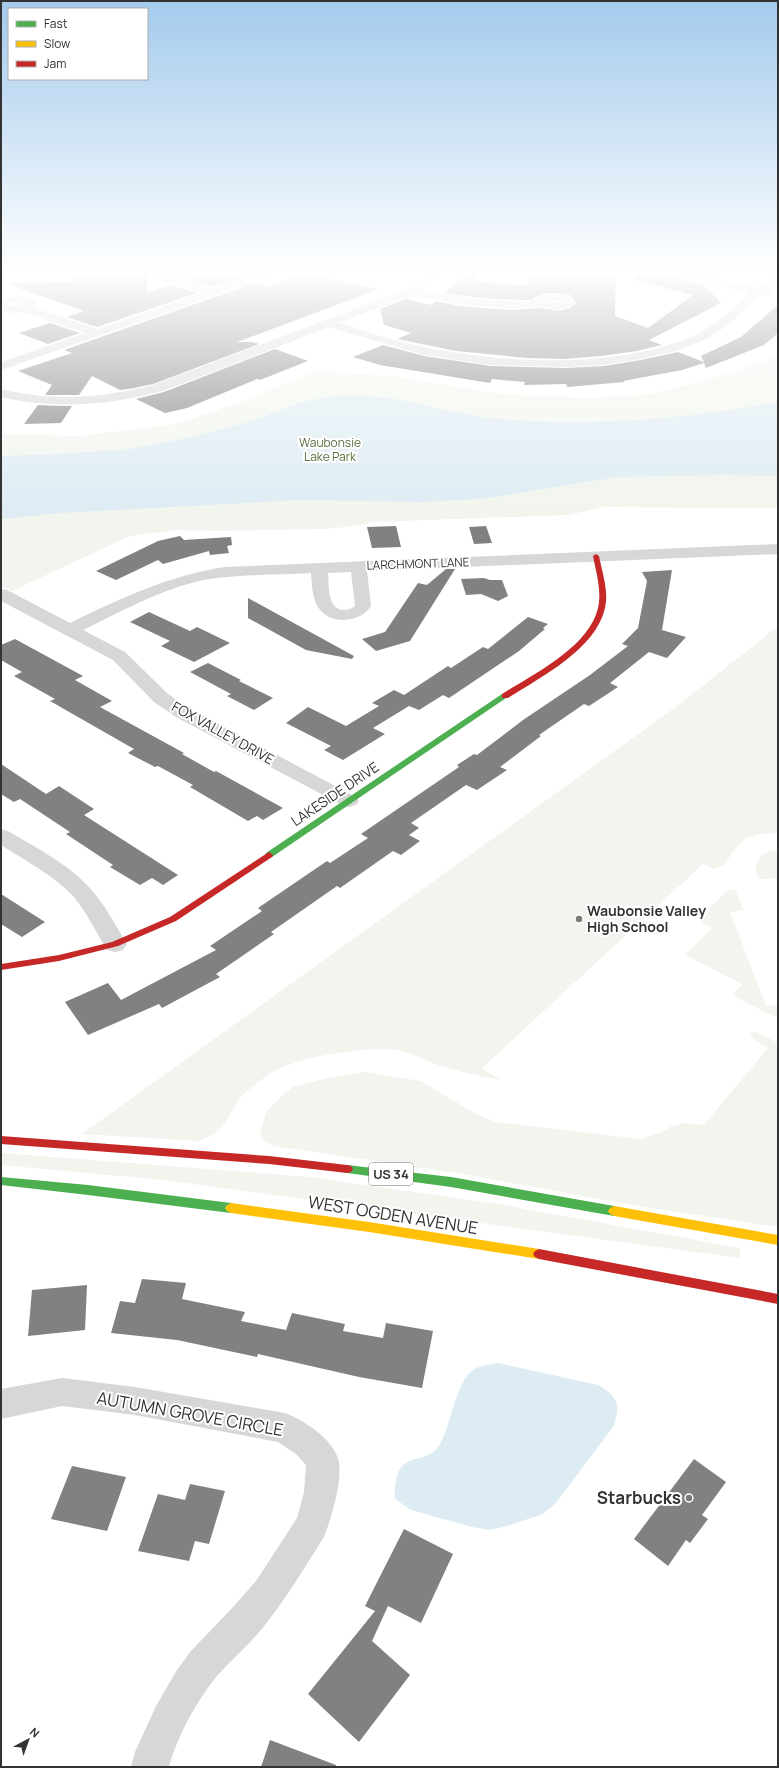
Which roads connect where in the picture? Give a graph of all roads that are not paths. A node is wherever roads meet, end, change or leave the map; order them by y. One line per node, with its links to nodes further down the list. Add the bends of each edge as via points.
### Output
1 (29, 357): 5 (street)
2 (241, 357): 6 (street, via 167,385 108,399 76,402 34,399)
3 (454, 357): 4 (street, via 558,363)
4 (627, 357)
5 (1, 366)
6 (1, 392)
7 (778, 549): 8 (street, LARCHMONT LANE)
8 (596, 556): 9 (street, LARCHMONT LANE); 13 (main road, LAKESIDE DRIVE, via 603,594 602,612 592,632 583,642)
9 (358, 566): 10 (street, LARCHMONT LANE); 10 (street, via 363,606 351,615 336,614 326,609)
10 (319, 568): 12 (street, LARCHMONT LANE, via 225,572 183,580 153,590)
11 (1, 594): 12 (street, FOX VALLEY DRIVE)
12 (69, 630): 13 (street, FOX VALLEY DRIVE, via 118,656 174,708)
13 (349, 802): 15 (main road, LAKESIDE DRIVE, via 173,918)
14 (1, 836): 15 (street, via 76,886)
15 (115, 944): 16 (main road, LAKESIDE DRIVE, via 59,958)
16 (1, 967)
17 (1, 1140): 19 (main road, US 34, via 269,1160 444,1181)
18 (1, 1181): 20 (main road, WEST OGDEN AVENUE, via 110,1192 313,1219 661,1275)
19 (778, 1240)
20 (778, 1299)
21 (1, 1404): 22 (street, AUTUMN GROVE CIRCLE, via 62,1392 135,1401 285,1428 307,1443 322,1460 321,1492 312,1525 268,1593 190,1683 169,1719)
22 (150, 1767)

